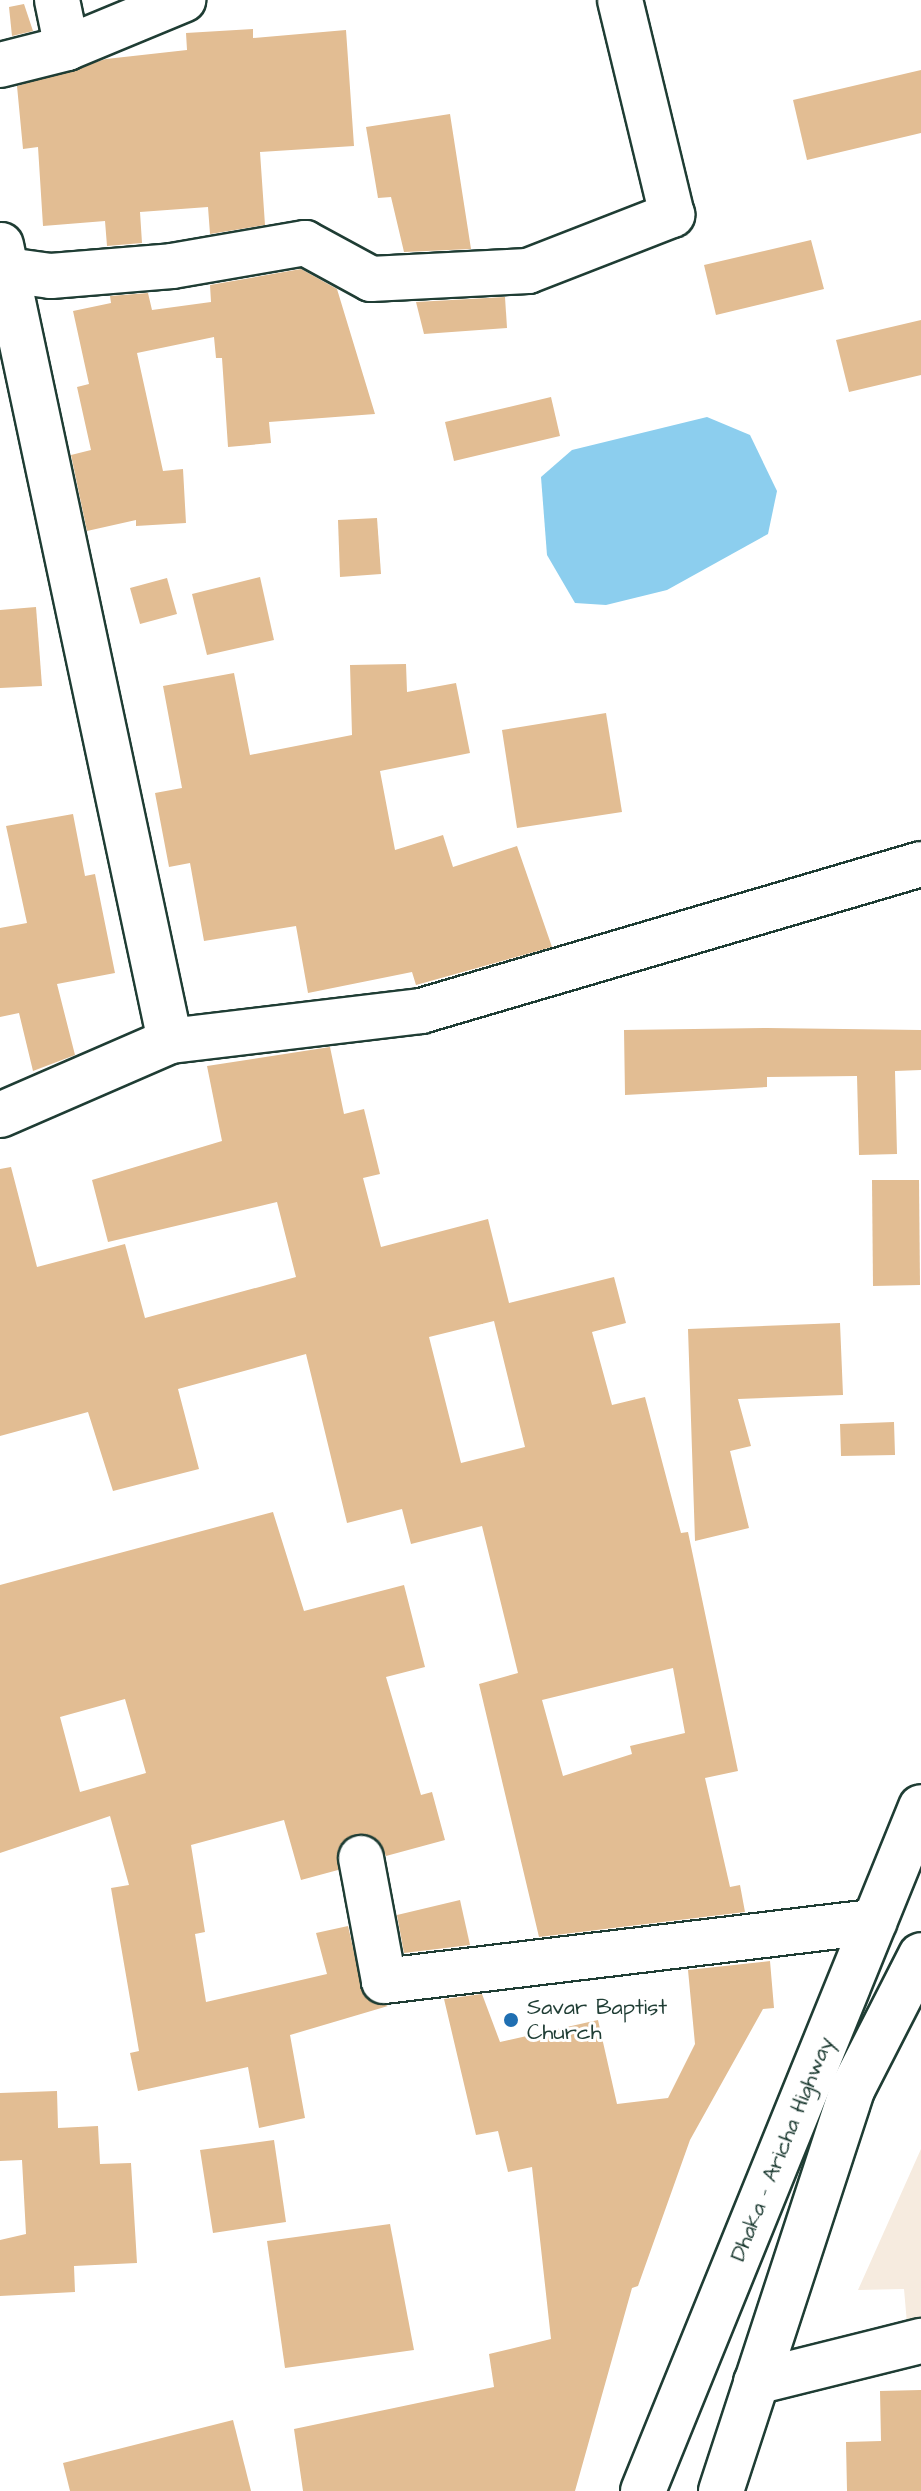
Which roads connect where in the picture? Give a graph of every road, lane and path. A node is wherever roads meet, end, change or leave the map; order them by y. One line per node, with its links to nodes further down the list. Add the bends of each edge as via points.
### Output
1 (57, 0): 4 (main road)
2 (183, 0): 4 (main road)
3 (620, 0): 6 (main road, via 672,215 528,271 371,279 305,243 172,266 51,276)
4 (67, 48): 5 (main road)
5 (0, 65)
6 (2, 260): 8 (main road)
7 (921, 864): 8 (main road, via 421,1011)
8 (170, 1041): 9 (main road)
9 (0, 1115)
10 (921, 1807): 12 (main road, Dhaka - Aricha Highway)
11 (361, 1858): 12 (main road, via 384,1981)
12 (874, 1922): 16 (main road, Dhaka - Aricha Highway)
13 (921, 1955): 15 (main road, Dhaka - Aricha Highway, via 853,2088)
14 (921, 2341): 15 (main road)
15 (756, 2382): 17 (main road, Dhaka - Aricha Highway)
16 (643, 2491)
17 (721, 2491)

